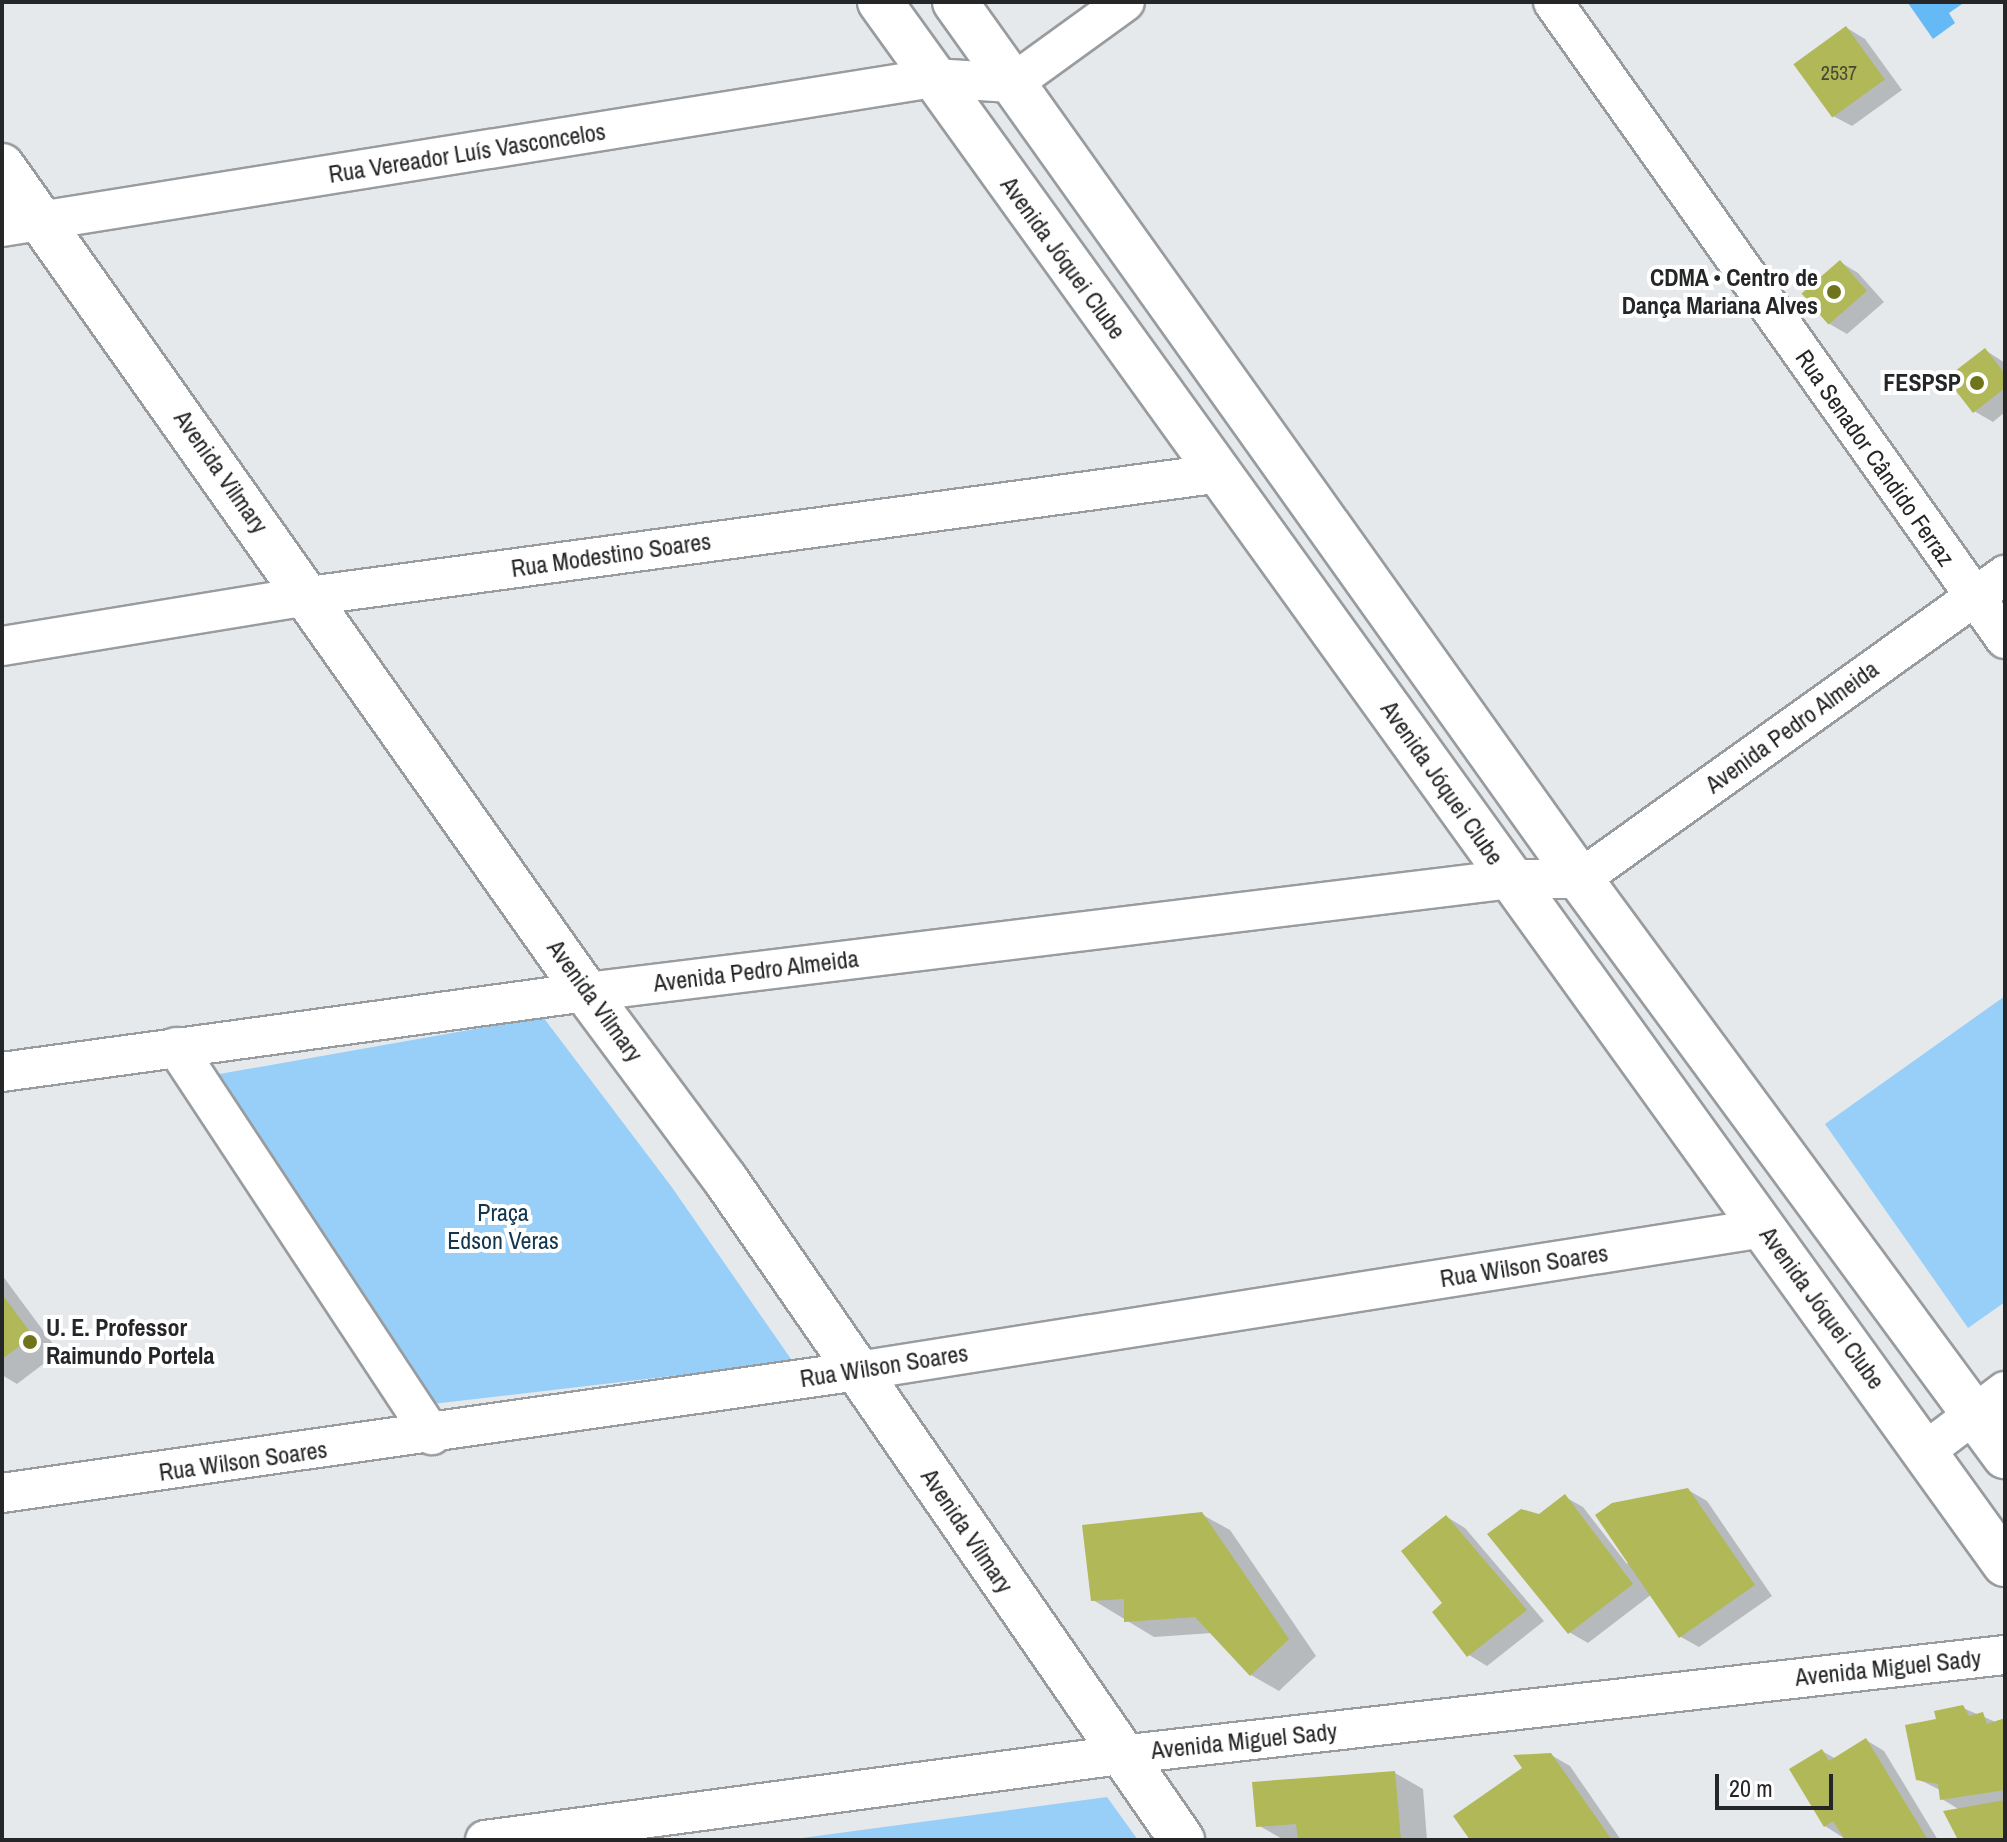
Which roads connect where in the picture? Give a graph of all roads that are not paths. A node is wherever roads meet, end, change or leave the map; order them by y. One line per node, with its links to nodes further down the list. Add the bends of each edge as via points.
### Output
1 (880, 2): 5 (main road, Avenida Jóquei Clube)
2 (955, 2): 6 (main road)
3 (1125, 2): 6 (street)
4 (1553, 2): 12 (street, Rua Senador Cândido Ferraz)
5 (933, 78): 6 (street, Rua Vereador Luís Vasconcelos); 8 (street, Rua Vereador Luís Vasconcelos); 9 (main road, Avenida Jóquei Clube)
6 (1013, 83): 16 (main road)
7 (2, 166): 8 (main road, Avenida Vilmary)
8 (22, 225): 11 (main road, Avenida Vilmary)
9 (1221, 473): 11 (street, Rua Modestino Soares); 15 (main road, Avenida Jóquei Clube)
10 (2005, 575): 12 (street, Avenida Pedro Almeida)
11 (309, 596): 14 (street, Rua Modestino Soares); 17 (main road, Avenida Vilmary)
12 (1974, 597): 13 (street, Rua Senador Cândido Ferraz); 16 (street, Avenida Pedro Almeida)
13 (2005, 639)
14 (2, 646)
15 (1510, 879): 16 (street, Avenida Pedro Almeida); 17 (street, Avenida Pedro Almeida); 20 (main road, Avenida Jóquei Clube)
16 (1580, 879): 22 (main road)
17 (586, 992): 18 (street, Avenida Pedro Almeida); 21 (main road, Avenida Vilmary)
18 (176, 1047): 19 (street, Avenida Pedro Almeida); 23 (street)
19 (2, 1072)
20 (1764, 1228): 21 (street, Rua Wilson Soares); 24 (main road, Avenida Jóquei Clube)
21 (858, 1371): 23 (street, Rua Wilson Soares); 29 (main road, Avenida Vilmary)
22 (1990, 1402): 24 (street); 25 (main road)
23 (432, 1435): 26 (street, Rua Wilson Soares)
24 (1927, 1450): 27 (main road, Avenida Jóquei Clube)
25 (2005, 1456)
26 (2, 1493)
27 (2005, 1564)
28 (2005, 1655): 29 (street, Avenida Miguel Sady)
29 (1120, 1755): 30 (street, Avenida Miguel Sady); 31 (main road, Avenida Vilmary)
30 (485, 1840)
31 (1182, 1840)

